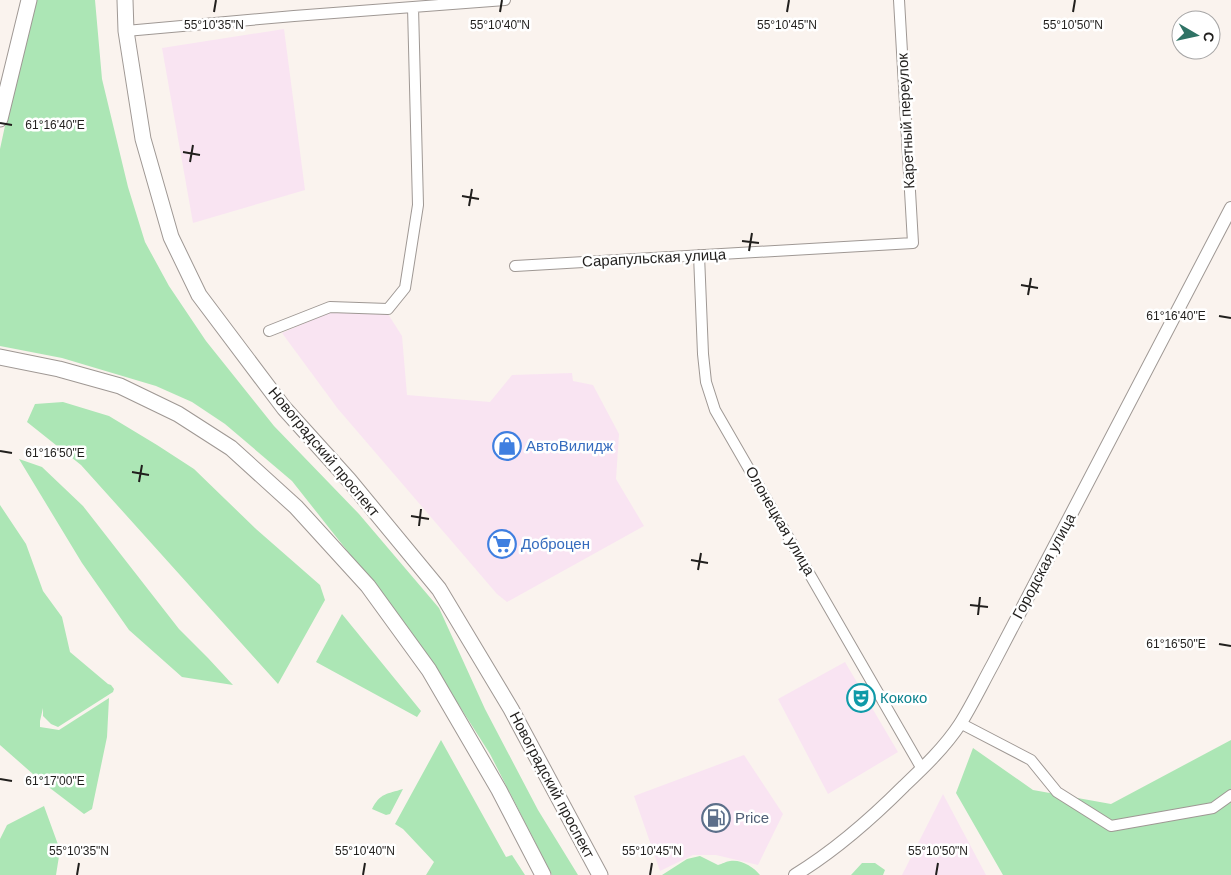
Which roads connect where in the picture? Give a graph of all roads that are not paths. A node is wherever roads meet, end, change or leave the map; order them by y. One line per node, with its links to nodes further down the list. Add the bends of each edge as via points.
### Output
1 (29, 0): 8 (main road)
2 (125, 0): 7 (main road, Новоградский проспект)
3 (505, 0): 5 (street)
4 (899, 0): 10 (street, Каретный переулок)
5 (428, 2): 6 (street)
6 (412, 6): 7 (street); 13 (street, via 418,206 406,288 388,309 330,306)
7 (126, 31): 19 (main road, Новоградский проспект, via 143,139 171,237 199,295 284,408 349,480 439,590 511,709)
8 (0, 119)
9 (1231, 208): 15 (street, Городская улица)
10 (913, 243): 11 (street, Сарапульская улица)
11 (699, 255): 12 (street, Сарапульская улица); 16 (street, Олонецкая улица, via 706,382 716,410)
12 (515, 266)
13 (269, 331)
14 (0, 357): 18 (main road, via 120,386 178,414 231,448 296,508 368,586 430,670)
15 (960, 723): 16 (street, Городская улица); 17 (street, via 1031,760 1057,792 1111,826 1213,808)
16 (922, 769): 20 (street, Городская улица, via 847,839)
17 (1231, 795)
18 (543, 875)
19 (600, 875)
20 (795, 875)

